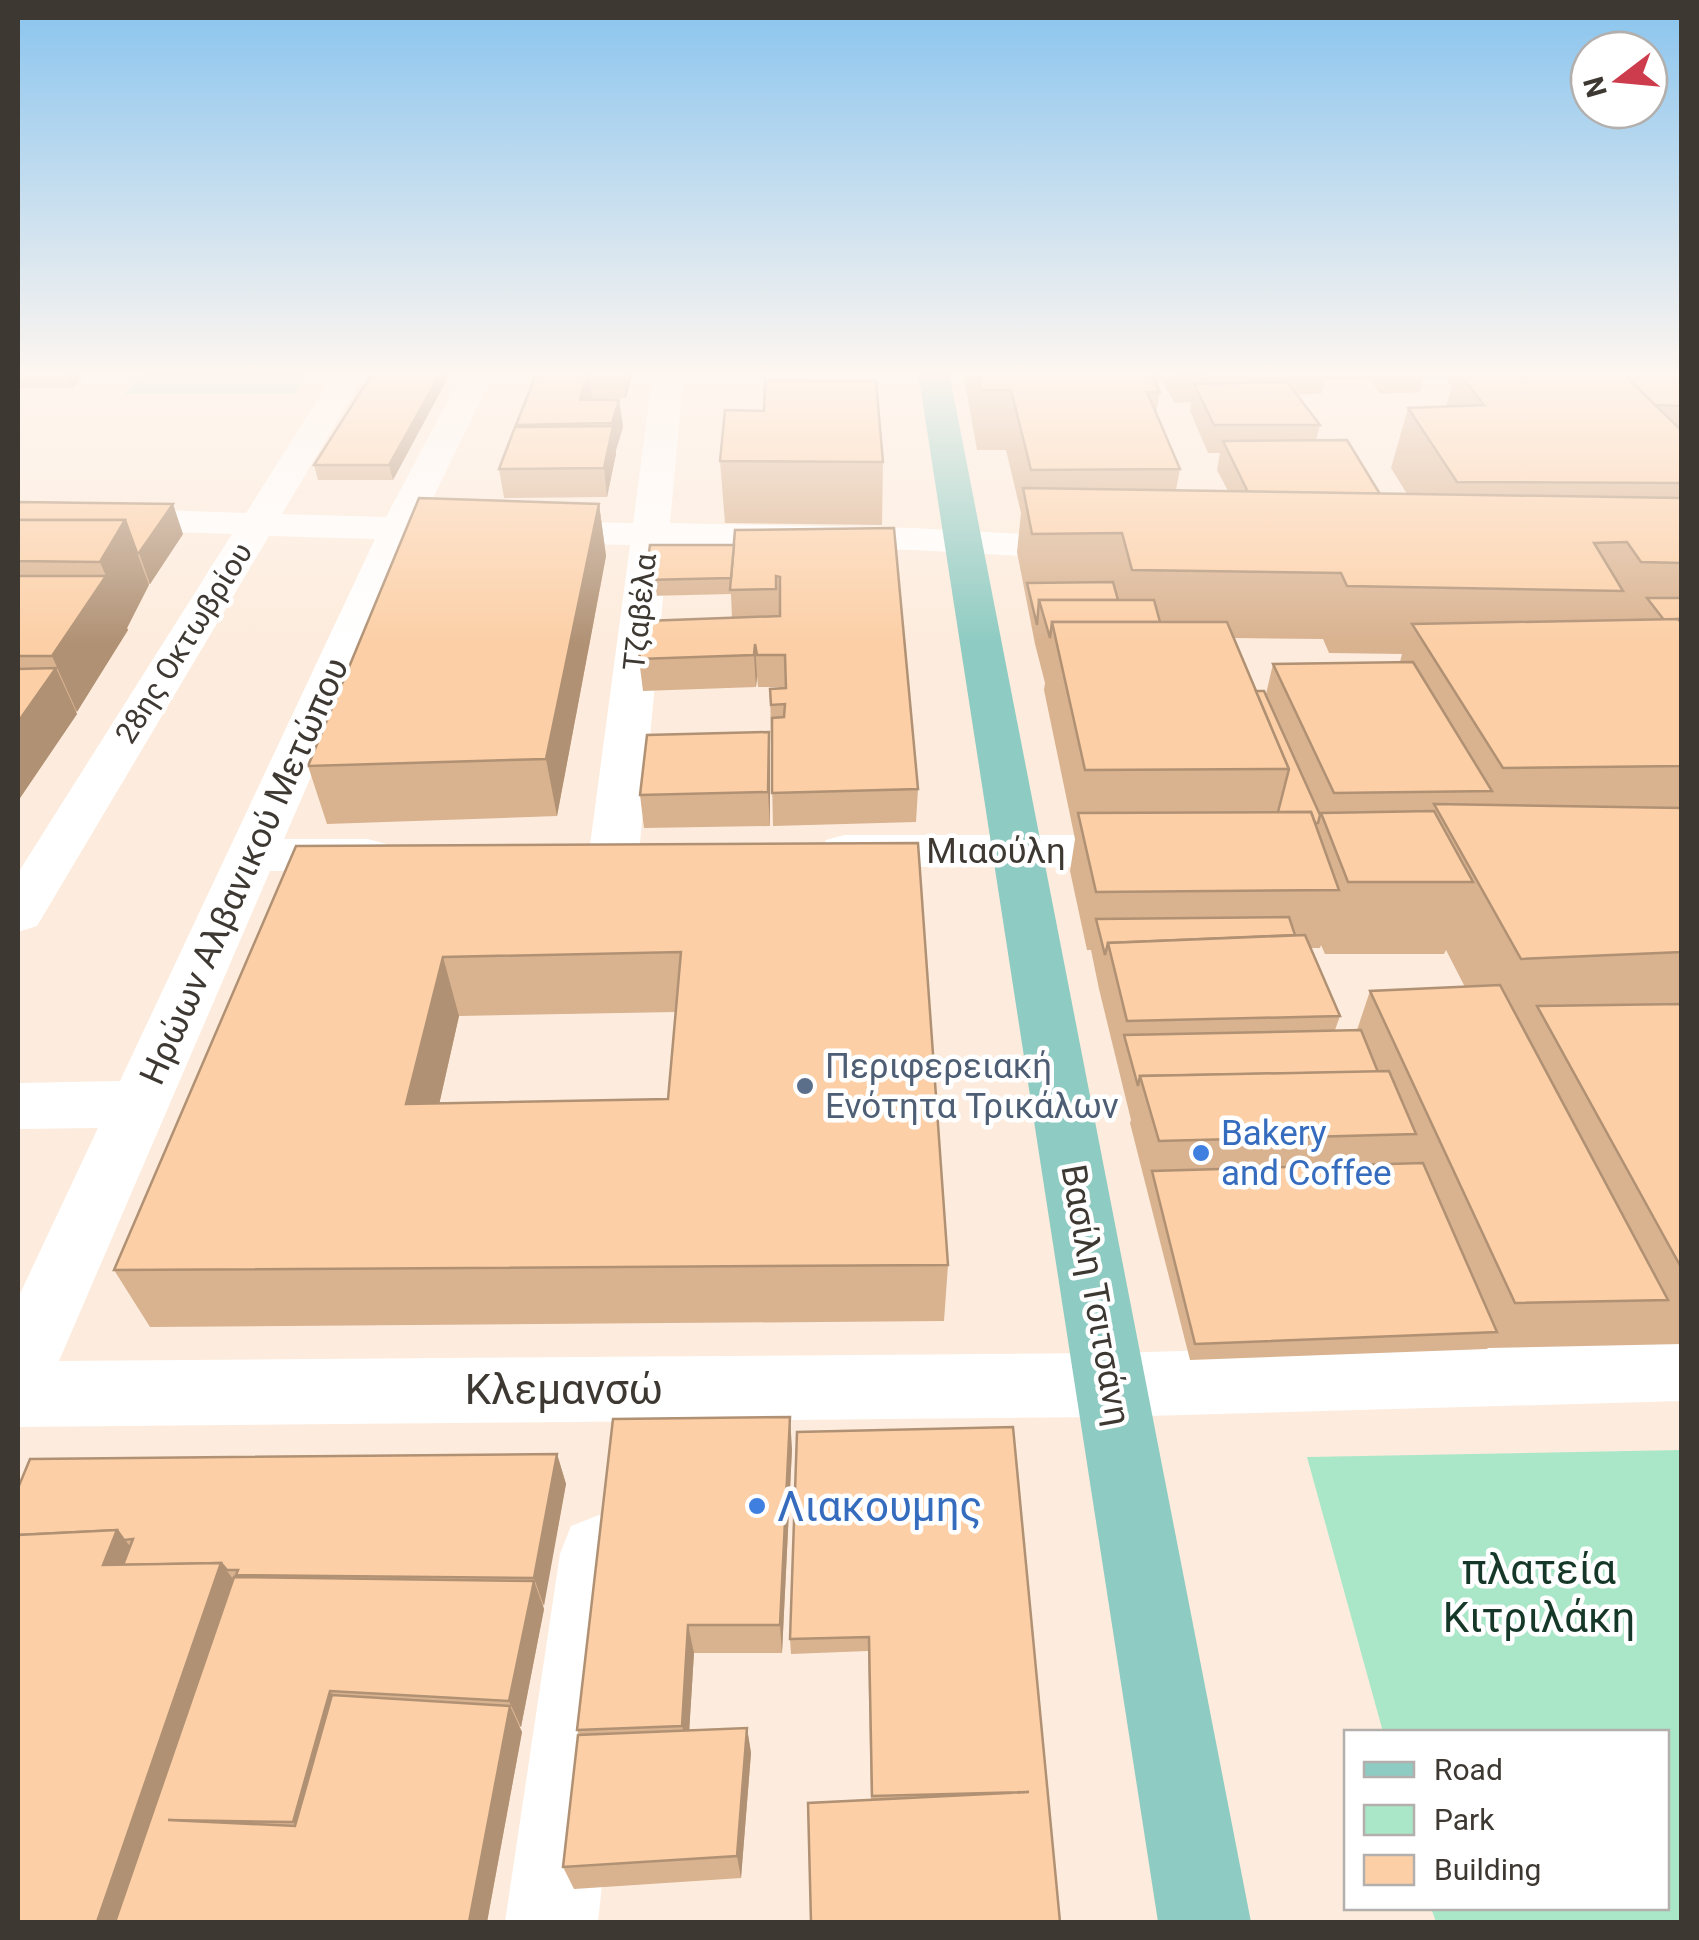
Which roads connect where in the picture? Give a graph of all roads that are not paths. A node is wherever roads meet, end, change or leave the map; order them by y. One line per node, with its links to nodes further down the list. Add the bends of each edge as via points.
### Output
1 (296, 463): 6 (street, 28ης Οκτωβρίου)
2 (433, 463): 7 (street, Ηρώων Αλβανικού Μετώπου)
3 (658, 463): 8 (street, Τζαβέλα)
4 (950, 463): 9 (main road, Βασίλη Τσιτσάνη)
5 (18, 516): 6 (street)
6 (260, 522): 7 (street); 17 (street, 28ης Οκτωβρίου)
7 (398, 529): 8 (street); 16 (street, Ηρώων Αλβανικού Μετώπου)
8 (649, 535): 9 (street); 13 (street, Τζαβέλα)
9 (964, 541): 10 (street); 11 (main road, Βασίλη Τσιτσάνη)
10 (1124, 550)
11 (1018, 850): 12 (street, Μιαούλη); 14 (street, Μιαούλη); 22 (main road, Βασίλη Τσιτσάνη)
12 (1194, 851)
13 (614, 852)
14 (806, 852)
15 (423, 854): 16 (street)
16 (251, 856): 18 (street, Ηρώων Αλβανικού Μετώπου)
17 (18, 914)
18 (139, 1104): 19 (street); 21 (street, Ηρώων Αλβανικού Μετώπου)
19 (18, 1106)
20 (1682, 1370): 22 (street, Κλεμανσώ)
21 (18, 1373)
22 (1111, 1386): 23 (street, Κλεμανσώ); 26 (main road, Βασίλη Τσιτσάνη)
23 (620, 1389): 24 (street, Κλεμανσώ); 25 (street)
24 (18, 1394)
25 (551, 1922)
26 (1205, 1922)

